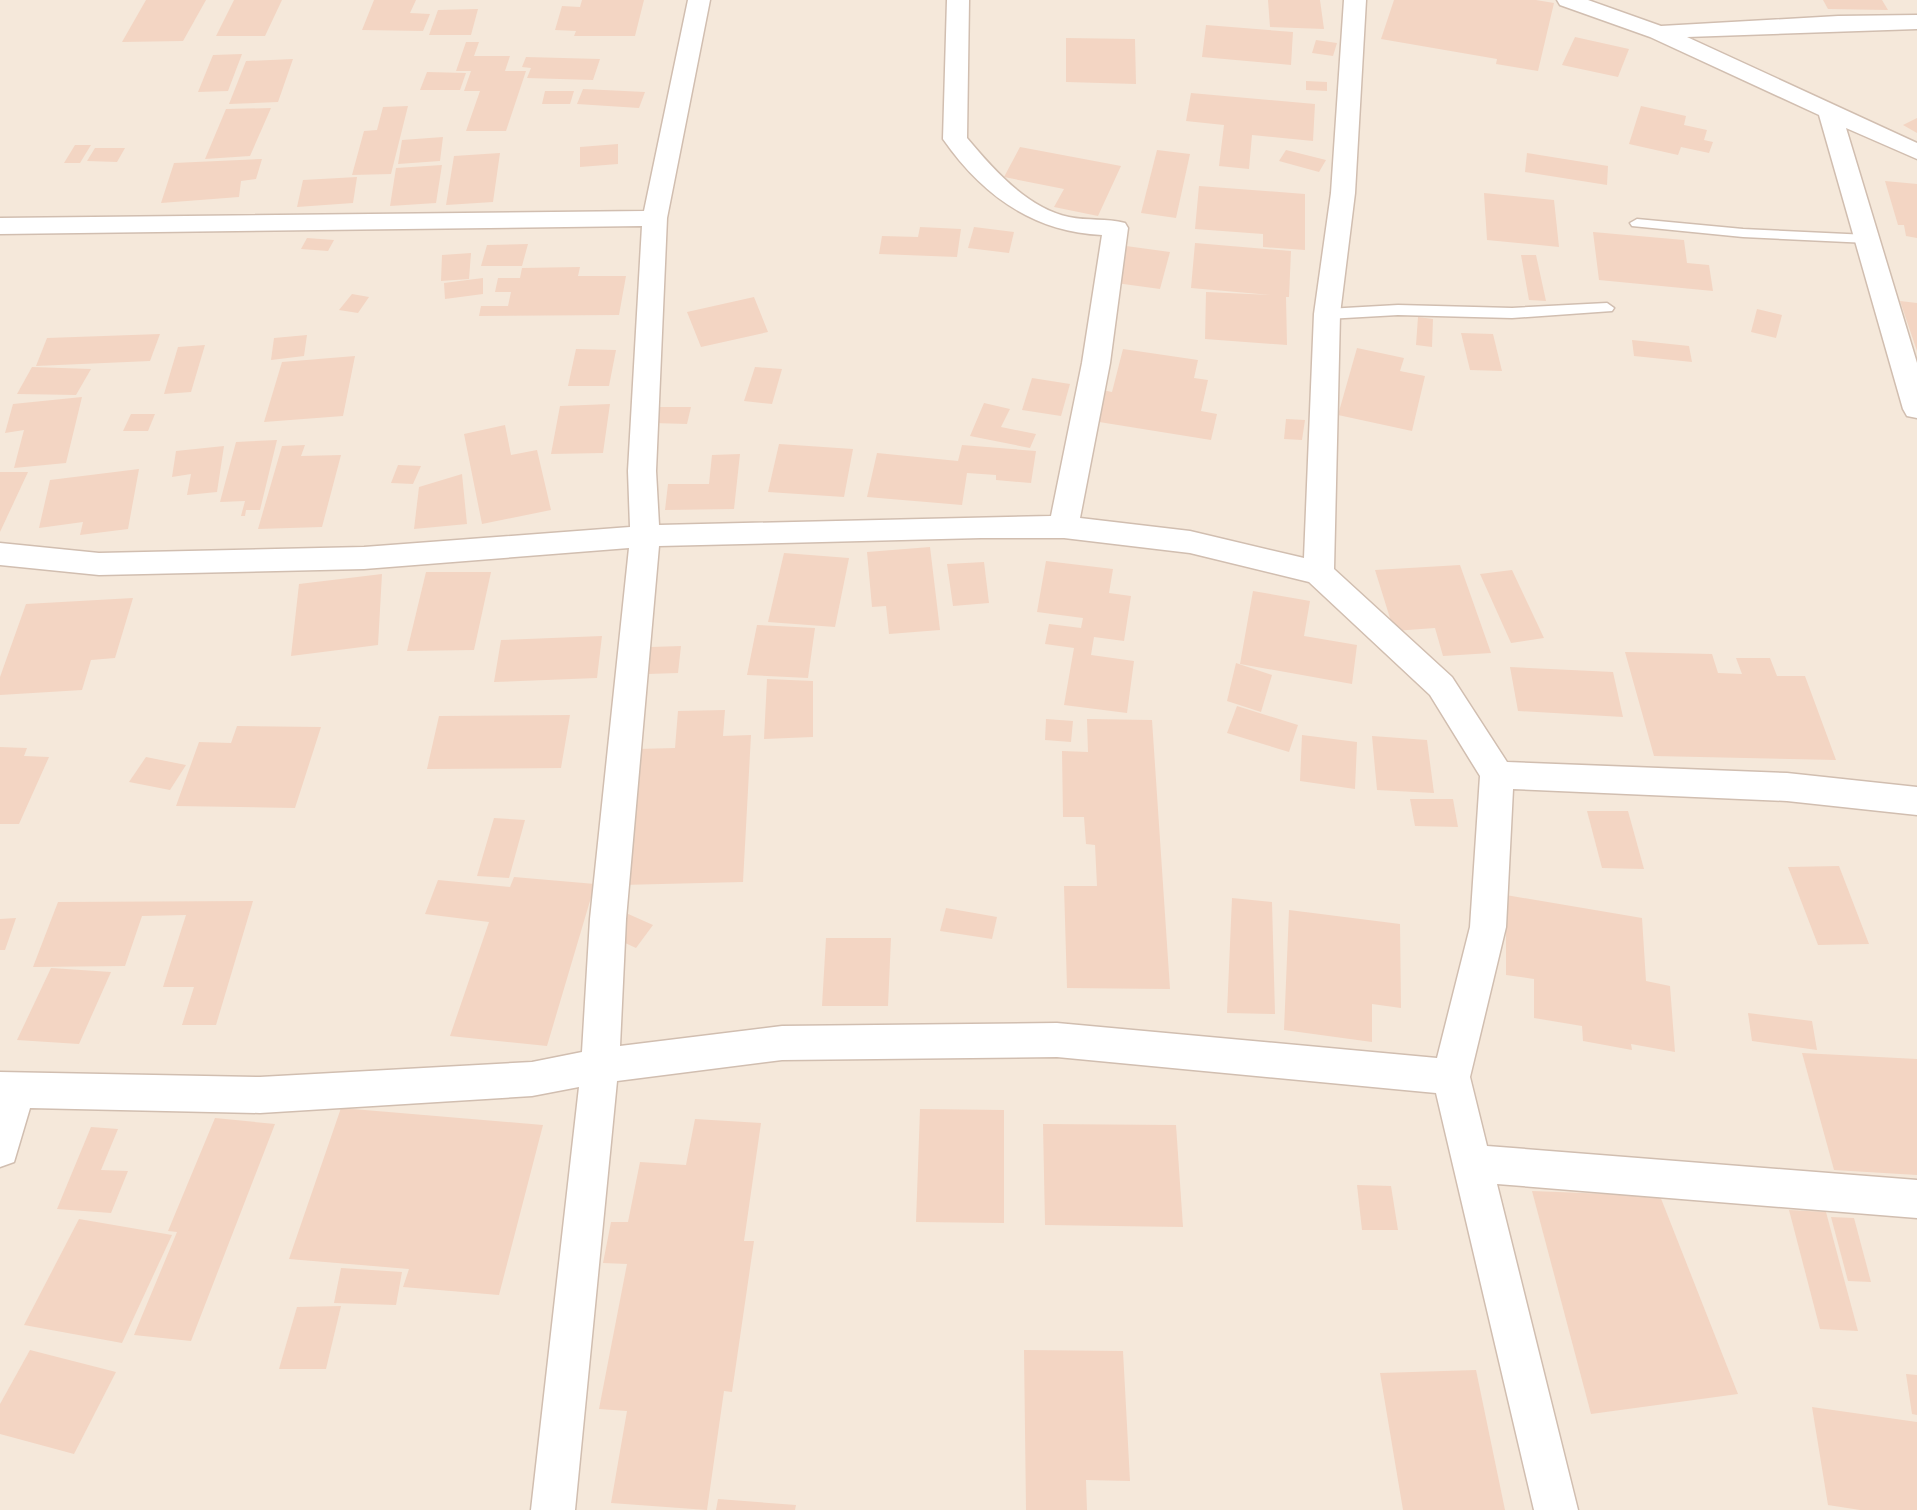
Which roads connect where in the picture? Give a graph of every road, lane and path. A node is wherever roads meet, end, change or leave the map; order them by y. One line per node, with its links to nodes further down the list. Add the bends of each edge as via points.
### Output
1 (699, 0): 9 (street)
2 (958, 0): 16 (street, via 955,139 981,170 1013,198 1057,222 1116,228 1096,363)
3 (1355, 0): 14 (street, via 1343,193)
4 (1568, 0): 6 (street)
5 (1917, 22): 6 (street)
6 (1658, 32): 7 (street)
7 (1830, 112): 8 (street); 12 (street)
8 (1917, 152)
9 (655, 218): 11 (street); 17 (street, via 642,471)
10 (1637, 223): 12 (lane)
11 (0, 226)
12 (1868, 239): 15 (street)
13 (1607, 308): 14 (lane)
14 (1328, 314): 19 (street)
15 (1917, 409)
16 (1064, 527): 17 (street); 19 (street, via 1190,542)
17 (645, 536): 18 (street, via 364,558 99,564); 22 (street, via 608,919)
18 (0, 554)
19 (1319, 573): 20 (street, via 1441,686)
20 (1497, 776): 21 (street, via 1787,787); 23 (street, via 1488,927)
21 (1917, 801)
22 (600, 1066): 23 (street, via 782,1043 1057,1040); 24 (street, via 532,1079 260,1095); 28 (street)
23 (1451, 1077): 26 (street)
24 (8, 1090): 25 (street)
25 (0, 1149)
26 (1472, 1163): 27 (street); 29 (street)
27 (1917, 1199)
28 (553, 1510)
29 (1556, 1510)

